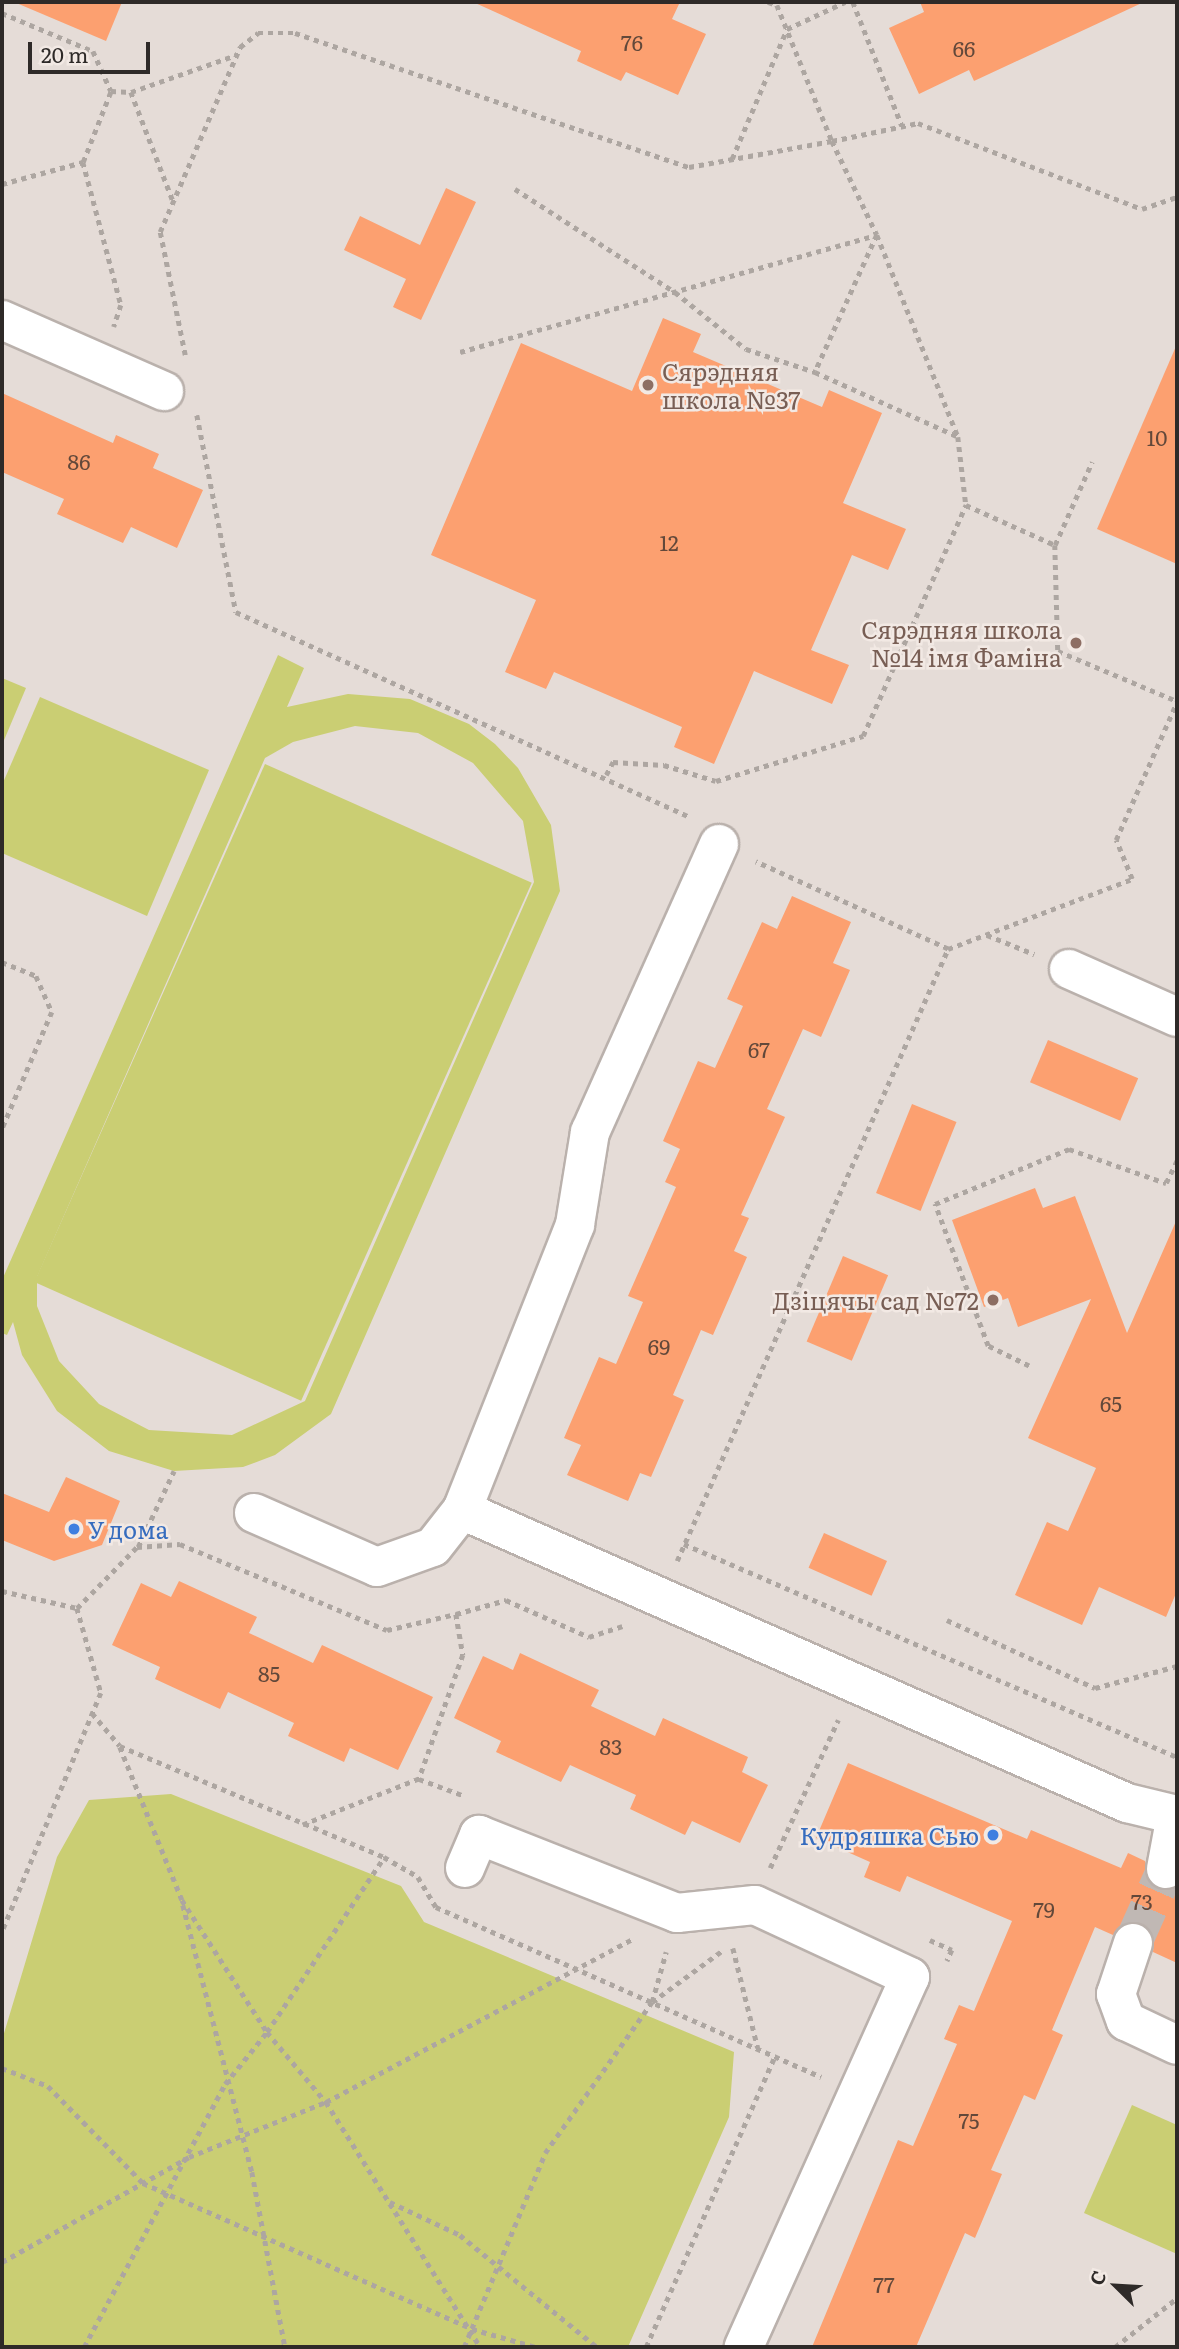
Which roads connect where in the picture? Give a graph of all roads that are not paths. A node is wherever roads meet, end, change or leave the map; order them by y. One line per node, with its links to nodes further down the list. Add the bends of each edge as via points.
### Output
1 (2, 320): 2 (lane, via 101,364)
2 (182, 387)
3 (719, 844): 6 (lane, via 590,1132 575,1225)
4 (1069, 969): 5 (lane)
5 (1177, 1017)
6 (462, 1510): 7 (lane, via 433,1547 377,1567); 8 (lane, via 1127,1803)
7 (254, 1513)
8 (1176, 1815): 10 (lane)
9 (465, 1868): 13 (lane, via 479,1835 677,1913 755,1905 910,1976)
10 (1166, 1869)
11 (1133, 1943): 12 (lane, via 1116,1994 1126,2021)
12 (1177, 2045)
13 (744, 2347)

